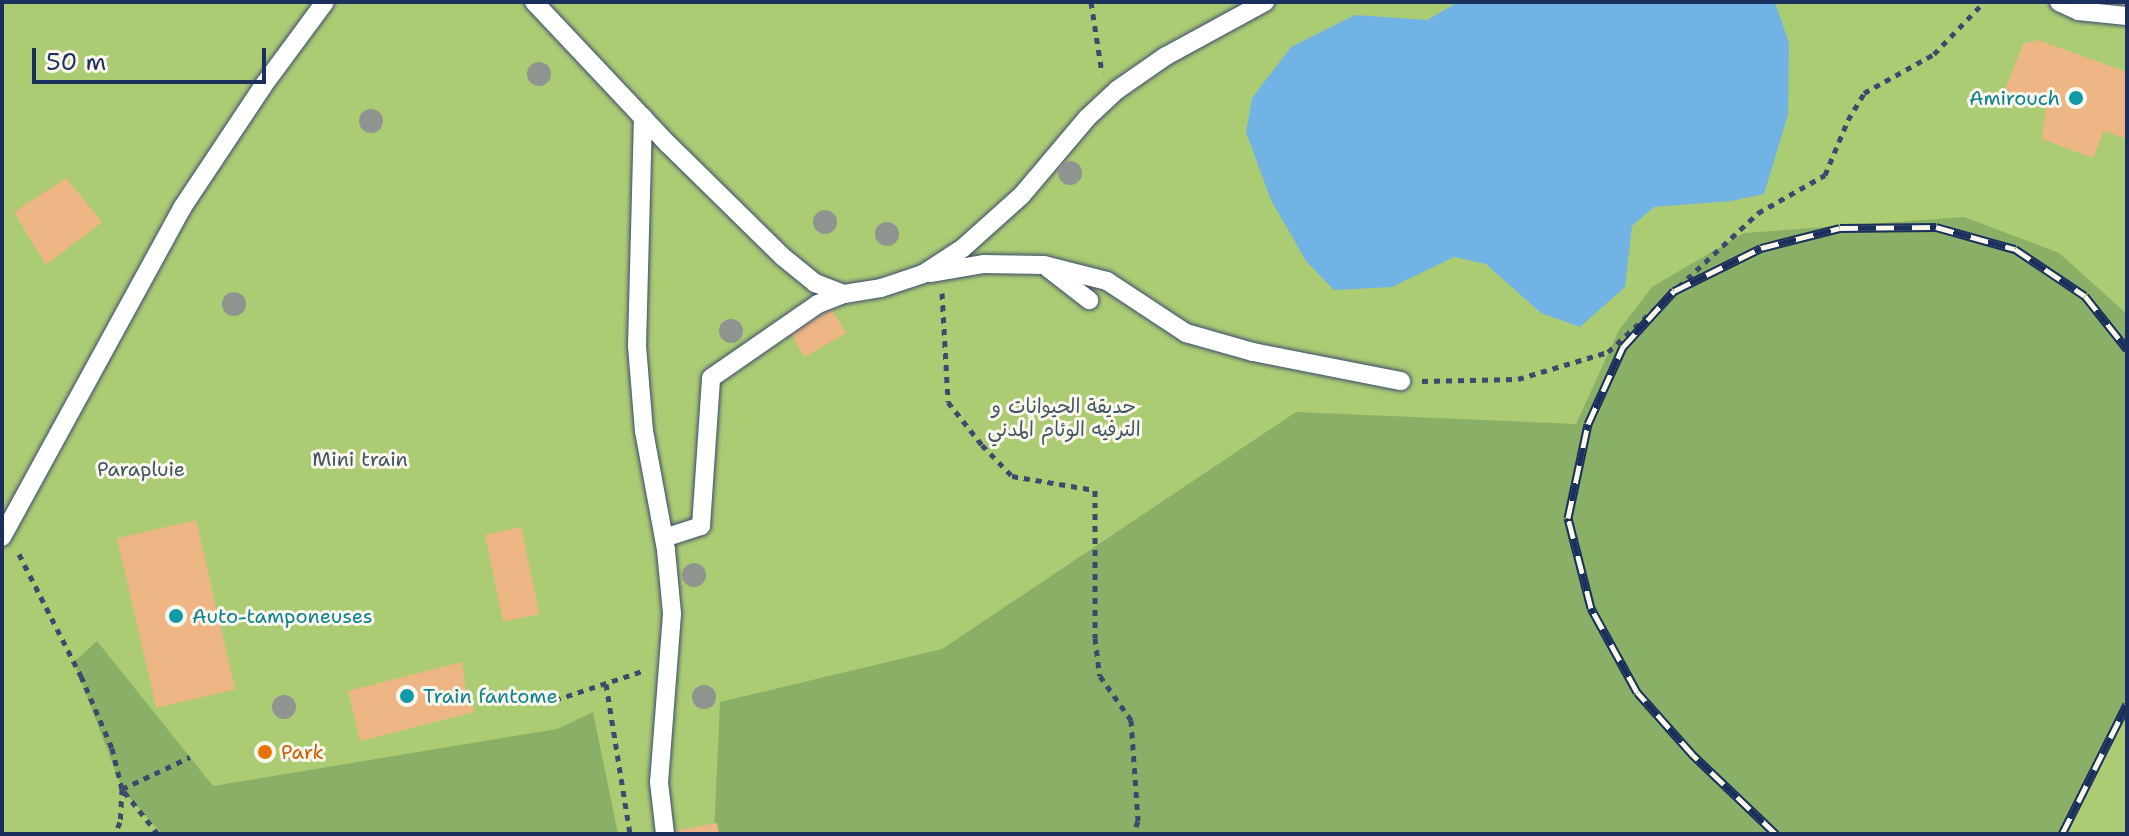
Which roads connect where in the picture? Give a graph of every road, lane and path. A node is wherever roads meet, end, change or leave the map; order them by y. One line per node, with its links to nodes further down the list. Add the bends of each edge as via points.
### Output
1 (325, 2): 15 (lane, via 182,208)
2 (534, 2): 9 (lane)
3 (1091, 2): 8 (path)
4 (1265, 2): 8 (lane, via 1166,56)
5 (1984, 2): 14 (path, via 1934,54 1864,93 1825,175 1758,213 1608,352 1518,379)
6 (2059, 2): 7 (lane, via 2078,11)
7 (2127, 16)
8 (1104, 102): 11 (lane, via 1022,195)
9 (643, 117): 12 (lane, via 783,257 815,283); 16 (lane, via 637,346 644,431)
10 (1044, 265): 11 (lane, via 984,264); 13 (lane); 14 (lane, via 1107,281 1186,333)
11 (932, 272): 12 (lane); 26 (path, via 948,402 1012,476 1095,490 1095,638 1100,676 1131,720 1138,821)
12 (844, 294): 16 (lane, via 818,304 711,378 701,526)
13 (1089, 300)
14 (1401, 381)
15 (5, 532): 21 (path, via 81,676 112,748)
16 (664, 538): 17 (lane, via 672,614)
17 (668, 661): 18 (path); 25 (lane, via 659,782)
18 (606, 684): 19 (path); 24 (path)
19 (555, 700)
20 (190, 757): 21 (path)
21 (122, 789): 22 (path); 23 (path)
22 (115, 834)
23 (158, 834)
24 (630, 834)
25 (665, 834)
26 (1133, 834)

